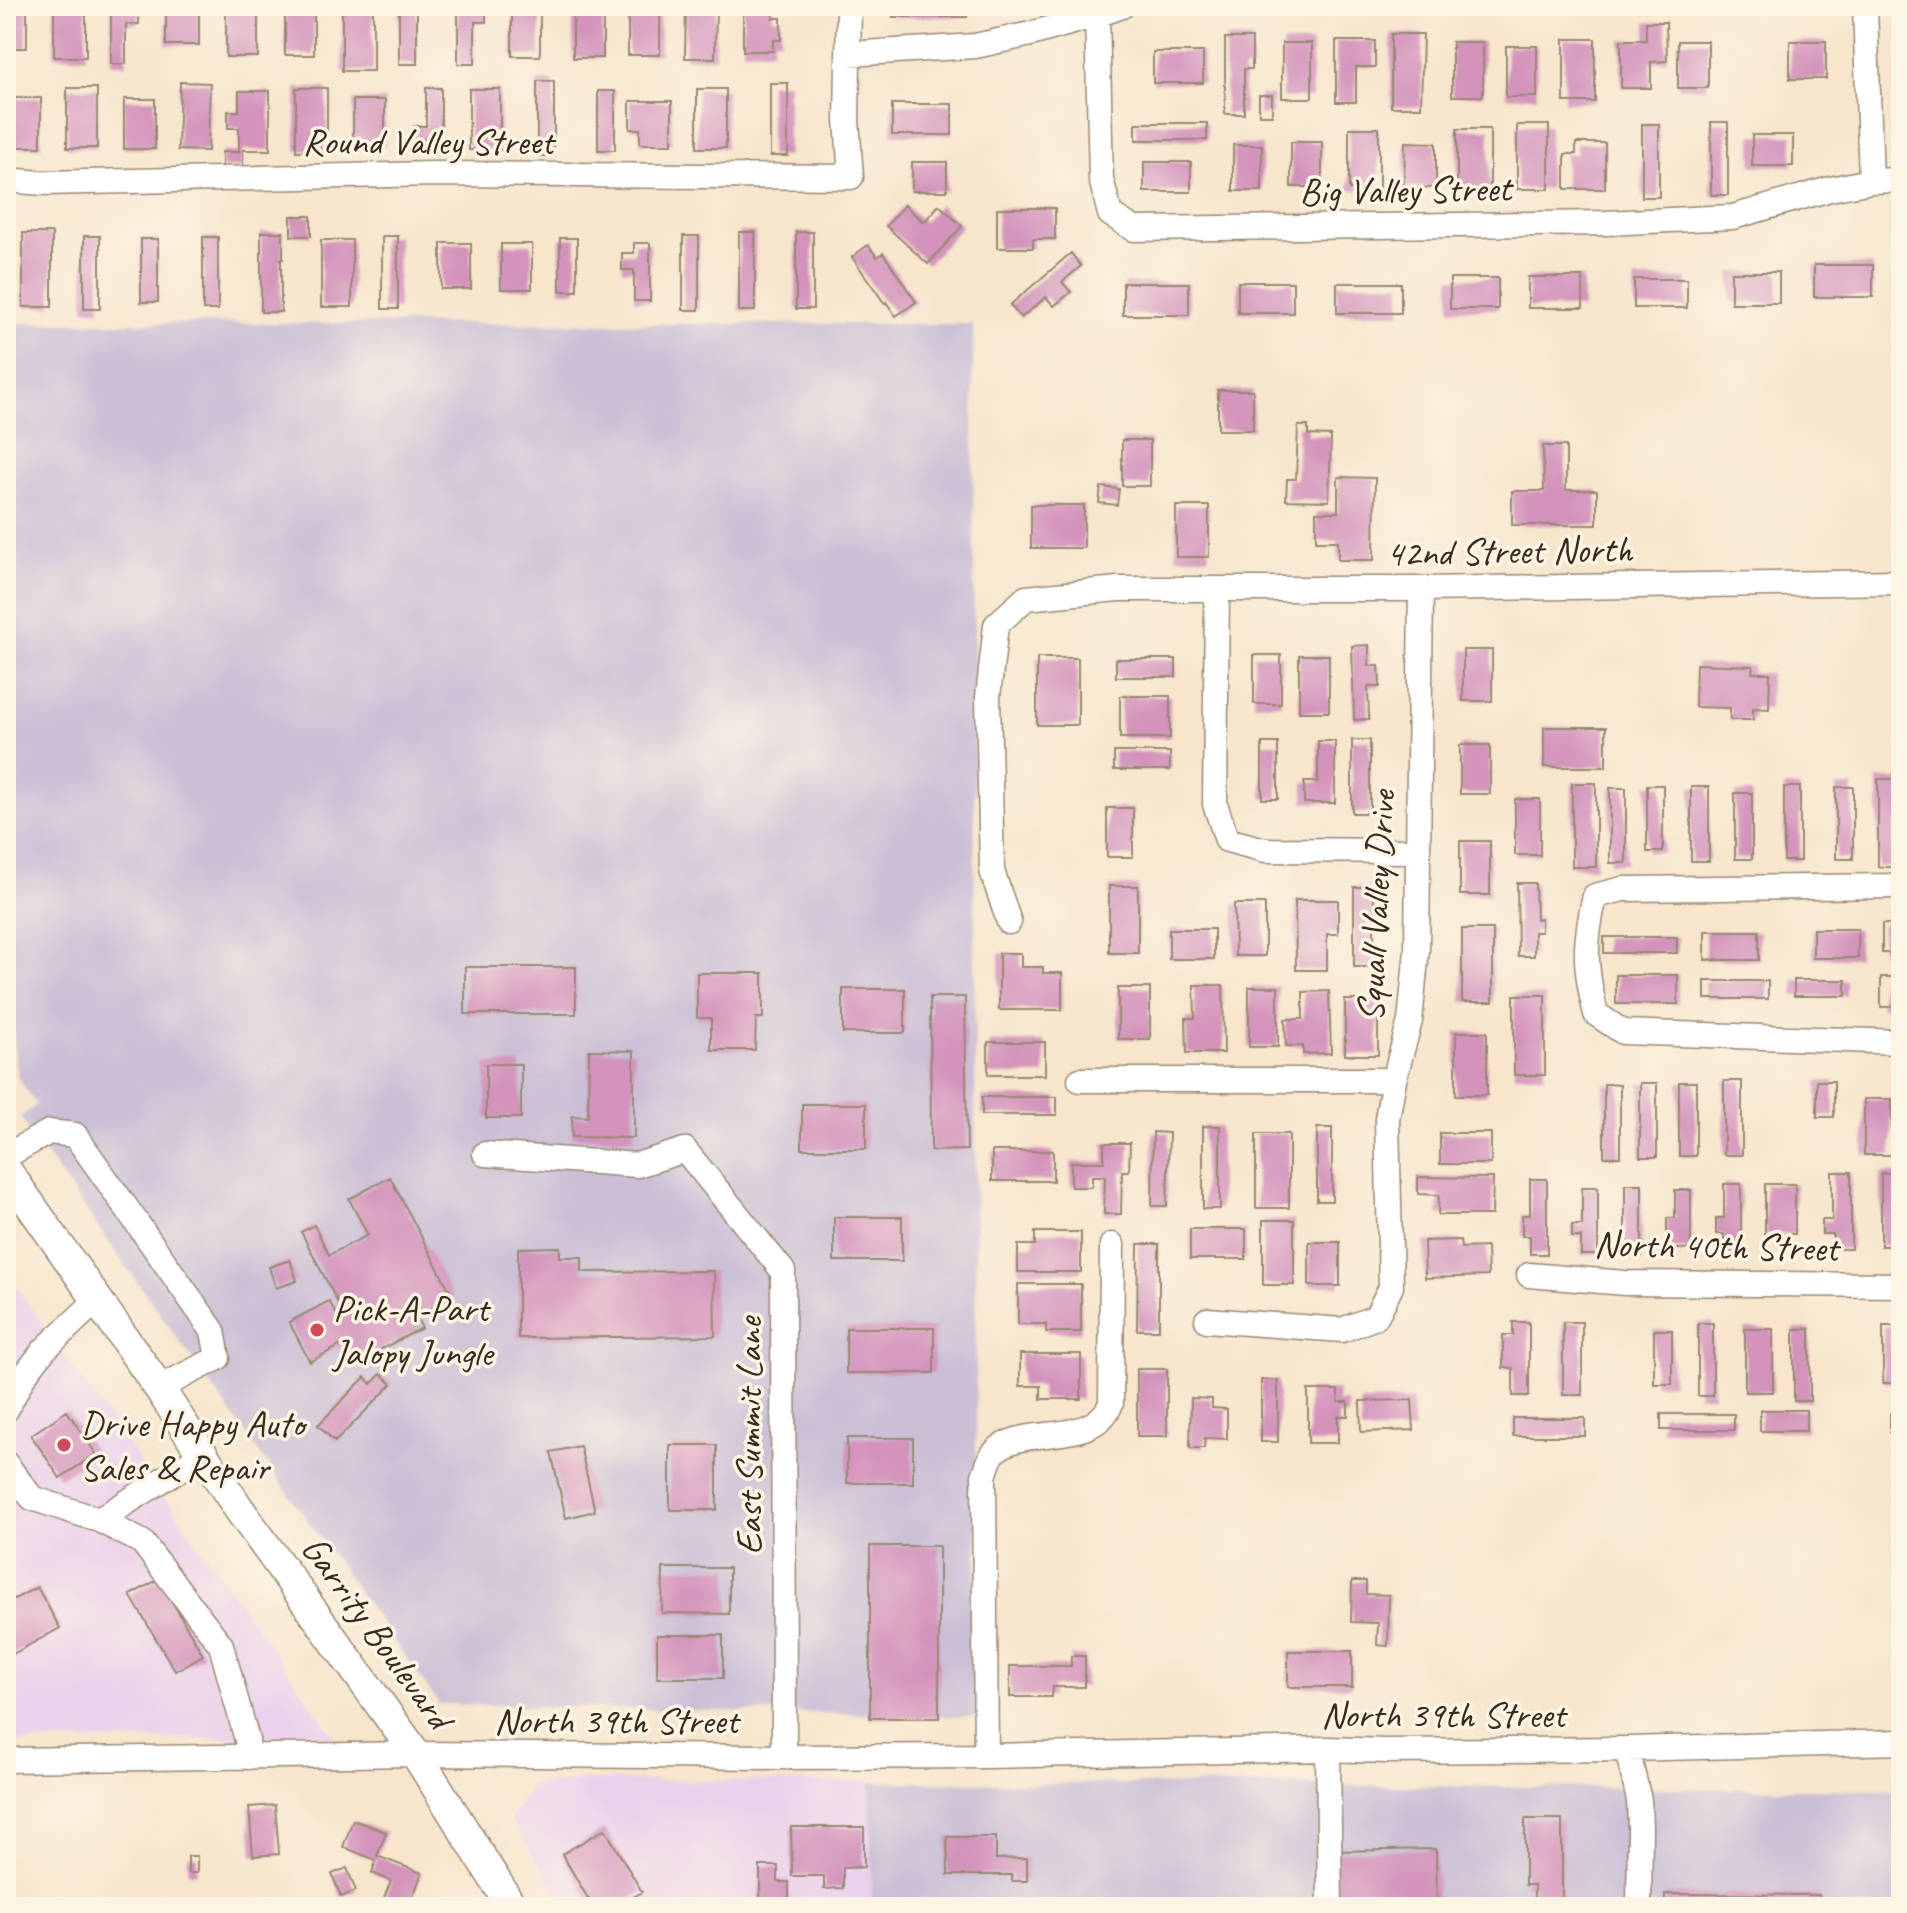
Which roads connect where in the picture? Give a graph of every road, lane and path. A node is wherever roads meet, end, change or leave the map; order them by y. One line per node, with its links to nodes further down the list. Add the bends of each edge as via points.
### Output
1 (849, 6): 5 (street)
2 (1122, 6): 4 (street)
3 (1865, 6): 8 (street)
4 (1097, 15): 5 (street, via 975,46); 8 (street, Big Valley Street, via 1101,179 1110,214 1134,229 1733,217)
5 (848, 54): 6 (street, Round Valley Street, via 851,177 434,174)
6 (6, 180)
7 (1901, 180): 8 (street, Big Valley Street)
8 (1871, 181)
9 (1901, 582): 11 (street, 42nd Street North)
10 (1217, 589): 11 (street, 42nd Street North); 12 (street, via 1215,804 1227,840 1265,850); 14 (street, 42nd Street North, via 1118,589 1026,598 996,625 988,697 992,871)
11 (1421, 589): 12 (street, Squall Valley Drive)
12 (1418, 851): 17 (street, Squall Valley Drive, via 1410,1021)
13 (1901, 884): 15 (street, via 1623,889 1595,896 1586,956 1596,1014 1623,1032)
14 (1009, 922)
15 (1901, 1042)
16 (1080, 1080): 17 (street)
17 (1394, 1080): 25 (street, Squall Valley Drive, via 1387,1119 1391,1287 1376,1317 1342,1330)
18 (485, 1154): 37 (street, East Summit Lane, via 637,1165 685,1150 783,1271)
19 (6, 1156): 26 (street, via 49,1132 75,1135 213,1331 218,1358)
20 (6, 1170): 24 (main road, Garrity Boulevard)
21 (1112, 1245): 35 (street, via 1107,1414 1088,1428 1010,1442 994,1453 984,1476)
22 (1529, 1275): 23 (street, North 40th Street, via 1625,1283)
23 (1901, 1285)
24 (96, 1301): 26 (main road, Garrity Boulevard); 27 (street, via 44,1350)
25 (1207, 1320)
26 (159, 1388): 28 (main road, Garrity Boulevard)
27 (6, 1410)
28 (203, 1454): 30 (street); 34 (main road, Garrity Boulevard)
29 (6, 1464): 30 (street, via 32,1498)
30 (99, 1520): 36 (street, via 142,1542 221,1645)
31 (1901, 1742): 33 (street, North 39th Street)
32 (1328, 1749): 33 (street, North 39th Street); 35 (street, North 39th Street); 40 (street)
33 (1627, 1749): 41 (street, via 1639,1800)
34 (416, 1754): 36 (street, North 39th Street); 37 (street, North 39th Street); 39 (main road, Garrity Boulevard)
35 (986, 1756): 37 (street, North 39th Street)
36 (248, 1757): 38 (street, North 39th Street)
37 (784, 1757)
38 (6, 1760)
39 (512, 1907)
40 (1330, 1907)
41 (1639, 1907)

